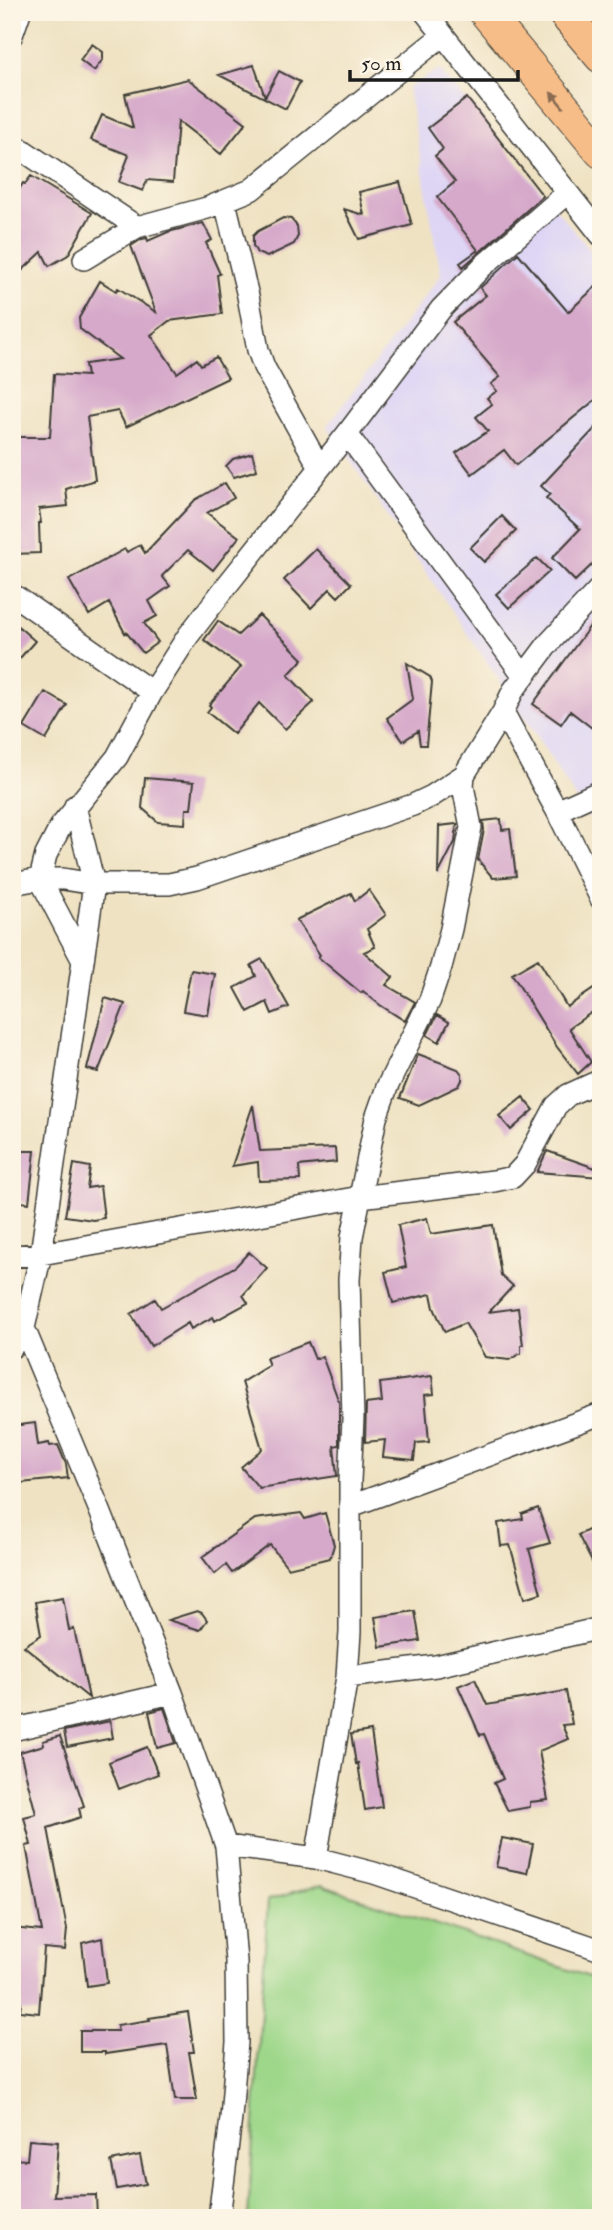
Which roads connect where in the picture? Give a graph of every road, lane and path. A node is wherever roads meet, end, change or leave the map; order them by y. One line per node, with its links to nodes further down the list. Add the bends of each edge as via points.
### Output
1 (20, 12): 5 (street)
2 (425, 12): 6 (street)
3 (485, 12): 9 (main road, one-way to 3)
4 (563, 12): 7 (main road)
5 (12, 34)
6 (443, 35): 10 (street); 11 (street, via 273,174)
7 (601, 57)
8 (12, 143): 12 (street)
9 (601, 152)
10 (567, 193): 13 (street); 15 (street, via 441,309)
11 (225, 202): 12 (street); 16 (street, via 264,367)
12 (137, 227): 14 (street)
13 (601, 234)
14 (83, 259)
15 (347, 434): 16 (street); 19 (street)
16 (320, 468): 20 (street, via 188,636)
17 (601, 587): 19 (street)
18 (12, 594): 20 (street)
19 (524, 676): 21 (street)
20 (152, 692): 24 (street, via 117,757)
21 (503, 712): 22 (street); 25 (street)
22 (464, 775): 28 (street, via 413,805 197,878 169,884); 32 (street, via 471,827 451,929 430,1000 376,1118)
23 (601, 791): 25 (street)
24 (75, 806): 26 (street, via 53,840); 28 (street)
25 (557, 810): 29 (street)
26 (40, 879): 27 (street); 28 (street); 30 (street)
27 (12, 884)
28 (94, 884): 30 (street)
29 (601, 899)
30 (82, 959): 33 (street)
31 (601, 1080): 32 (street, via 568,1095 556,1106 525,1164 513,1177)
32 (360, 1197): 33 (street); 38 (street, via 349,1280)
33 (41, 1254): 34 (street); 35 (street)
34 (12, 1256)
35 (24, 1328): 36 (street); 41 (street)
36 (12, 1348)
37 (601, 1414): 38 (street)
38 (351, 1506): 40 (street)
39 (601, 1628): 40 (street, via 436,1666)
40 (347, 1677): 44 (street)
41 (172, 1693): 42 (street); 43 (street)
42 (12, 1730)
43 (226, 1846): 44 (street); 46 (street, via 236,1961 237,2042)
44 (316, 1858): 45 (street)
45 (601, 1950)
46 (219, 2218)

